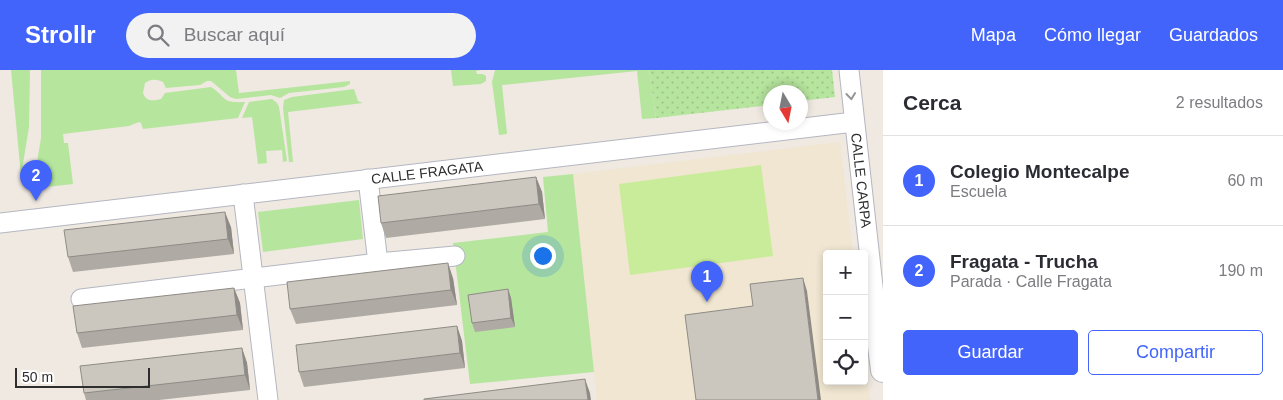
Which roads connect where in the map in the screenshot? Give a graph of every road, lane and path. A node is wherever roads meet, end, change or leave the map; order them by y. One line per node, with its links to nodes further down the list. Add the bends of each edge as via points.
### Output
1 (849, 70): 2 (street, CALLE CARPA, one-way to 2)
2 (854, 122): 3 (street, CALLE FRAGATA); 10 (street, CALLE CARPA)
3 (368, 179): 4 (street, CALLE FRAGATA); 7 (street)
4 (243, 194): 5 (street, CALLE FRAGATA); 8 (street)
5 (0, 223)
6 (455, 256): 7 (street)
7 (378, 263): 8 (street)
8 (253, 278): 9 (street); 12 (street)
9 (81, 299)
10 (880, 321): 11 (street)
11 (883, 370)
12 (268, 400)

